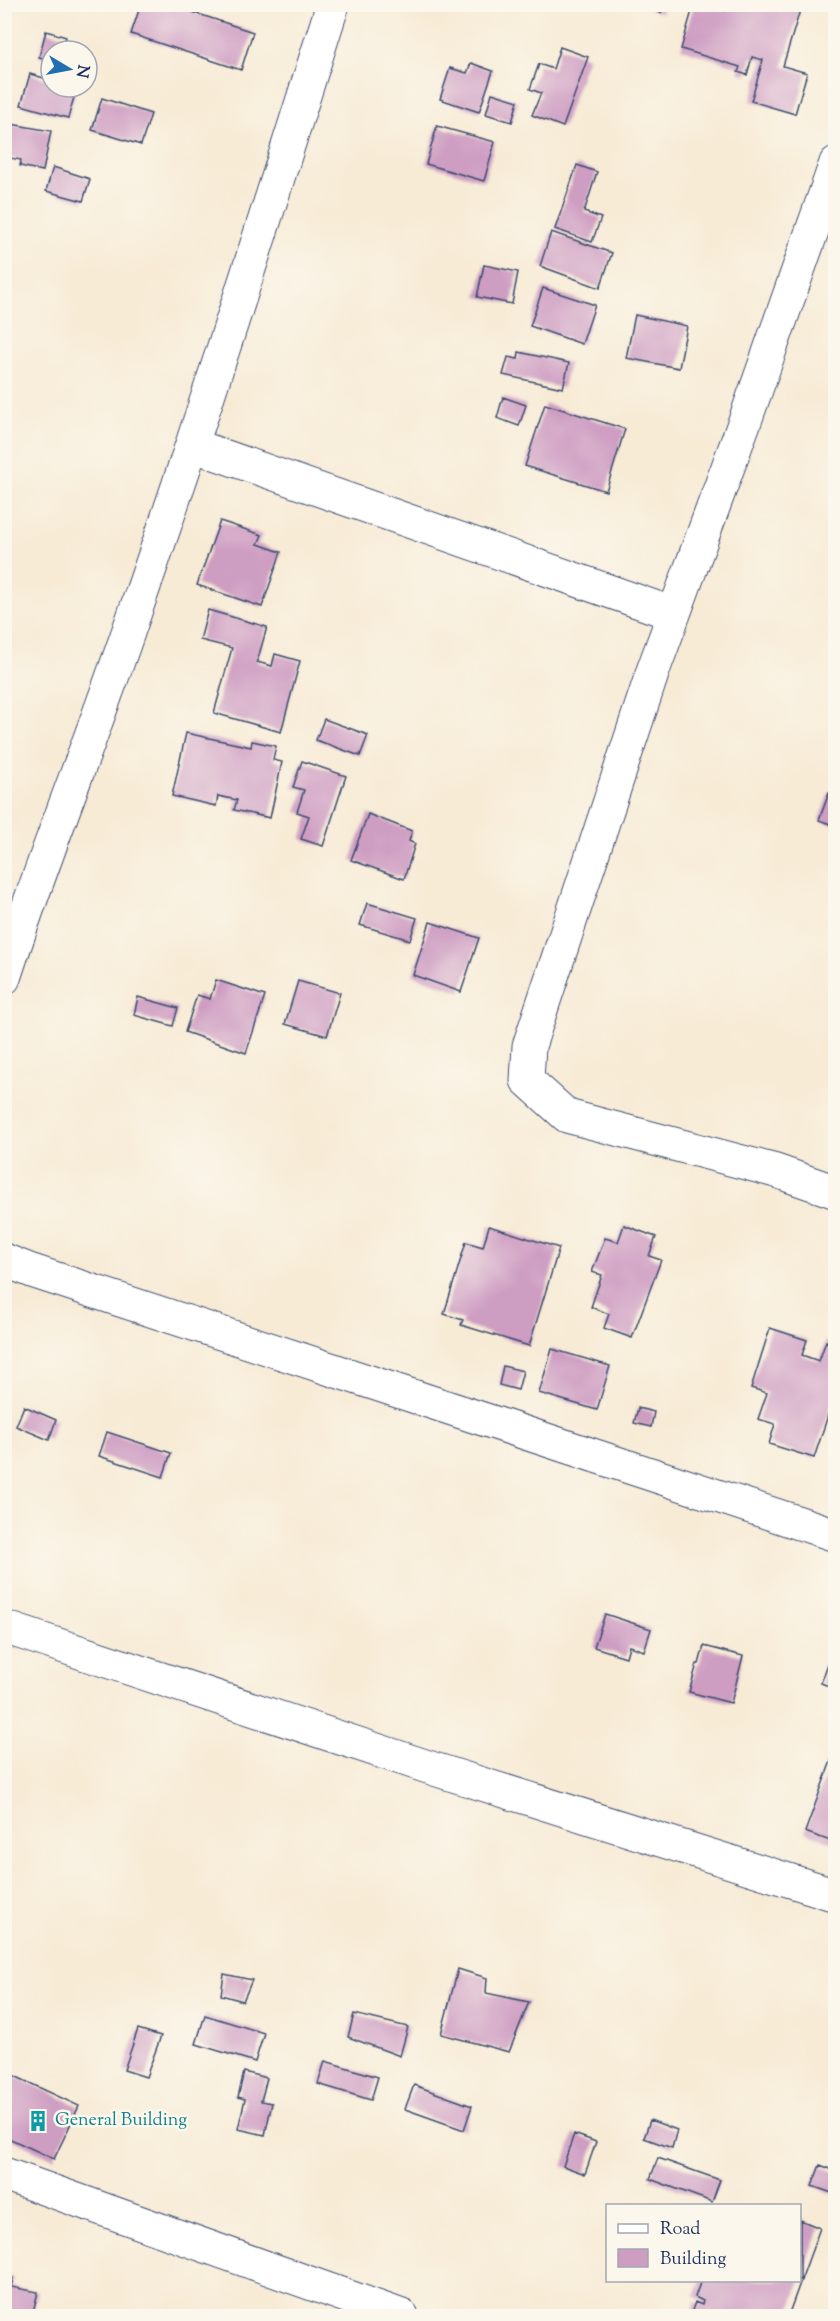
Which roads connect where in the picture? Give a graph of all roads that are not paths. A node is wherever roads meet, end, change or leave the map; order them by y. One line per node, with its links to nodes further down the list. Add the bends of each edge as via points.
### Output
1 (333, 4): 3 (street)
2 (836, 163): 4 (street)
3 (192, 445): 4 (street); 5 (street, via 133,621)
4 (674, 614): 7 (street, via 532,1036 527,1080 567,1116 776,1170)
5 (13, 920): 6 (street)
6 (4, 978)
7 (836, 1192)
8 (4, 1260): 9 (street)
9 (836, 1535)
10 (4, 1627): 11 (street, via 431,1768)
11 (836, 1895)
12 (4, 2174): 13 (street)
13 (402, 2316)

